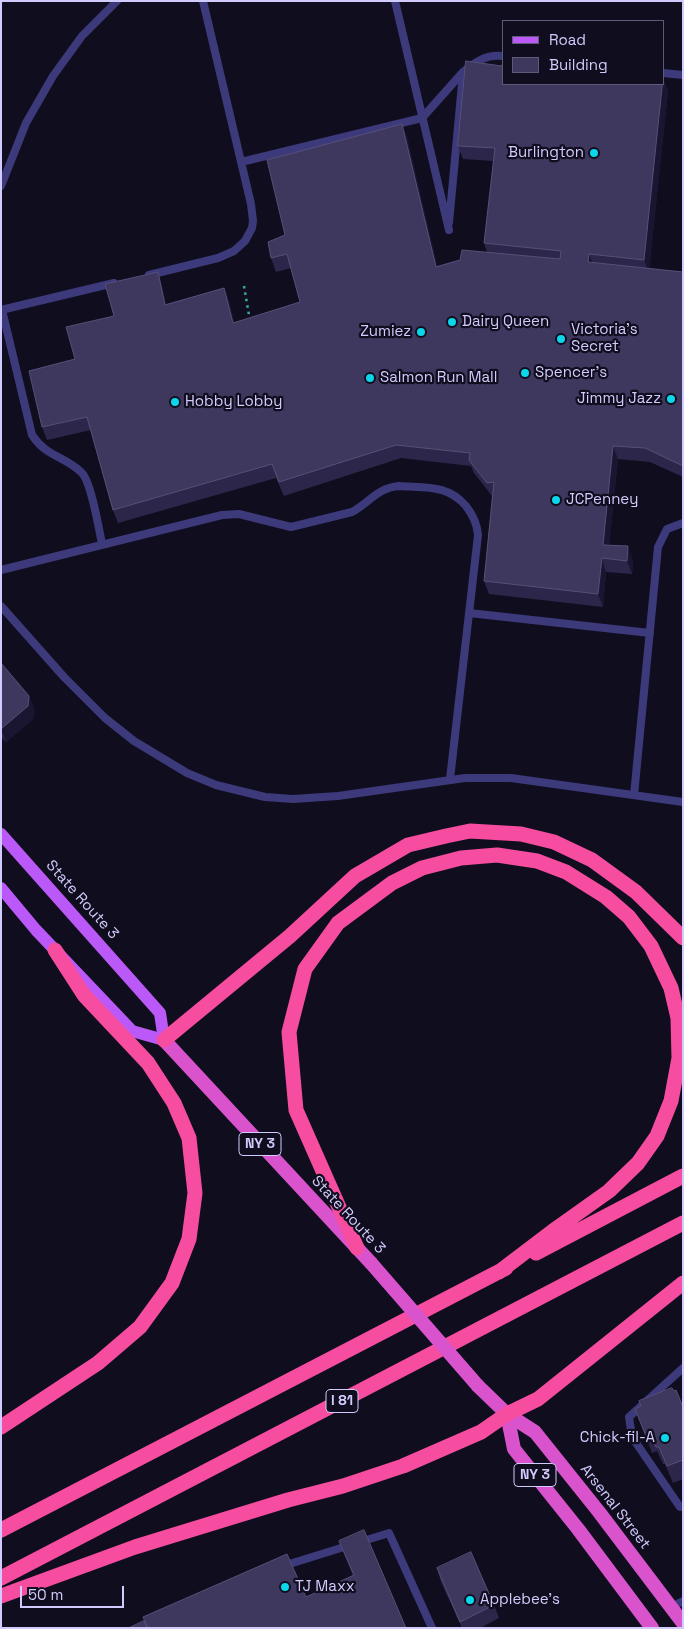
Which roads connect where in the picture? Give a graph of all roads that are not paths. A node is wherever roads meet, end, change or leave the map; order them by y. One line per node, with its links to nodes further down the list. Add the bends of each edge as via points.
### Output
1 (117, 1): 10 (lane, via 82,36 53,76 26,123)
2 (203, 1): 9 (lane)
3 (395, 1): 8 (lane)
4 (502, 56): 5 (lane, via 486,57)
5 (463, 72): 8 (lane); 8 (lane, via 449,230)
6 (664, 73): 7 (lane)
7 (683, 75)
8 (422, 118): 9 (lane)
9 (241, 162): 11 (lane, via 253,221 240,246 218,258)
10 (1, 186)
11 (138, 277)
12 (119, 282): 13 (lane)
13 (2, 310): 15 (lane, via 32,435 40,446 85,476)
14 (683, 523): 19 (lane, via 666,530 658,547)
15 (102, 544): 16 (lane); 18 (lane, via 231,514 291,527 352,512 378,492 391,487 442,490 460,500 473,516 477,528)
16 (1, 570)
17 (1, 606): 20 (lane, via 105,718 134,741 187,773 216,785 265,797 293,799 338,796)
18 (469, 614): 19 (lane); 20 (lane)
19 (650, 633): 21 (lane)
20 (450, 779): 21 (lane, via 511,778)
21 (634, 795): 22 (lane)
22 (683, 802)
23 (1, 834): 27 (main road, State Route 3, via 160,1014)
24 (1, 888): 26 (main road)
25 (683, 938): 27 (highway, via 636,892 592,860 554,842 522,834 470,832 446,836 408,845 356,876 290,936)
26 (55, 950): 27 (main road, via 132,1031); 35 (highway, via 84,995 148,1063 174,1103 189,1138 195,1193 189,1239 172,1283 140,1327 98,1362)
27 (164, 1040): 30 (highway, State Route 3 / NY 3)
28 (683, 1176): 31 (highway)
29 (683, 1223): 39 (highway, I 81)
30 (357, 1248): 31 (highway, via 296,1110 289,1032 305,969 338,924 392,883 422,868 461,858 497,855 537,861 566,872 606,897 629,917 651,946 671,988 678,1018 679,1058 671,1101 657,1136 638,1163 609,1191); 34 (highway, State Route 3 / NY 3, bridge, via 478,1386)
31 (499, 1272): 37 (highway)
32 (683, 1282): 34 (highway, via 543,1395)
33 (683, 1368): 36 (lane, via 629,1417 632,1436)
34 (507, 1414): 40 (highway, via 481,1432 403,1466 135,1547); 41 (highway, Arsenal Street / NY 3, via 536,1432); 44 (highway, NY 3, via 514,1449)
35 (1, 1427)
36 (682, 1509)
37 (1, 1530)
38 (277, 1568): 43 (lane, via 389,1533)
39 (1, 1578)
40 (1, 1596)
41 (677, 1604): 42 (highway, Arsenal Street / NY 3)
42 (683, 1623)
43 (432, 1628)
44 (652, 1628)

